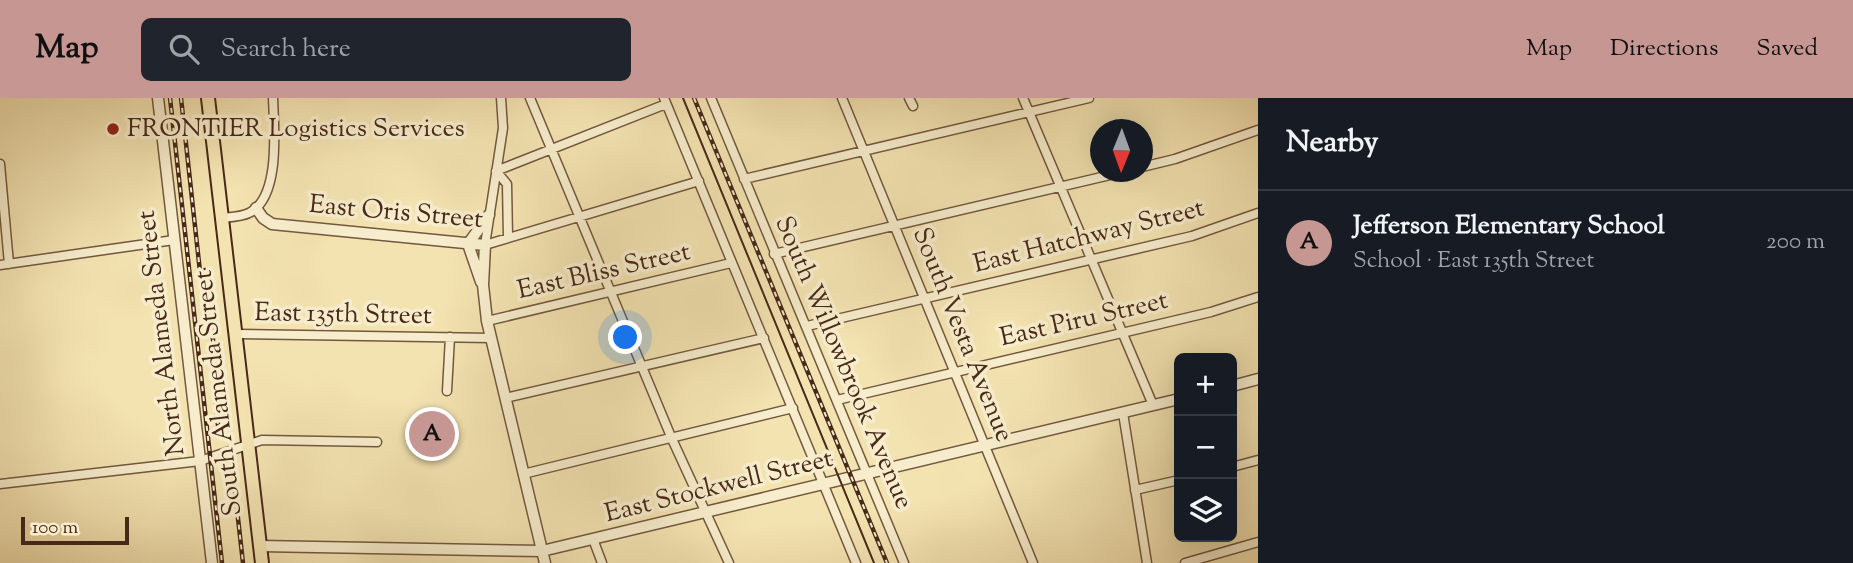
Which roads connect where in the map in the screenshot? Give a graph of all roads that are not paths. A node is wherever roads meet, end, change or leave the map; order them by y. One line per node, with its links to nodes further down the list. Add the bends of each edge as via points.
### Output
1 (158, 98): 29 (street, North Alameda Street)
2 (208, 98): 26 (main road)
3 (273, 98): 22 (street, via 273,166)
4 (501, 98): 17 (street, via 503,128)
5 (530, 98): 13 (street)
6 (711, 98): 18 (street, South Willowbrook Avenue)
7 (842, 98): 14 (street, South Vesta Avenue)
8 (1023, 98): 11 (street)
9 (1089, 98): 11 (street)
10 (665, 101): 13 (street); 20 (street)
11 (1030, 113): 14 (street); 21 (street)
12 (1258, 130): 16 (street)
13 (554, 150): 17 (street); 25 (street)
14 (863, 150): 18 (street); 27 (street, South Vesta Avenue)
15 (0, 164): 35 (street)
16 (1153, 164)
17 (496, 172): 24 (street); 28 (street, via 507,184)
18 (744, 179): 32 (street, South Willowbrook Avenue)
19 (1090, 179): 21 (street)
20 (699, 181): 25 (street, East Oris Street); 34 (street)
21 (1061, 186): 27 (street); 33 (street)
22 (256, 208): 26 (street); 30 (street, East Oris Street, via 272,223)
23 (1258, 213): 33 (street, East Hatchway Street, via 1192,236)
24 (489, 215): 30 (street); 31 (street)
25 (580, 217): 28 (street, East Oris Street); 37 (street)
26 (221, 218): 43 (main road, South Alameda Street)
27 (894, 225): 32 (street); 39 (street, South Vesta Avenue)
28 (508, 238): 31 (street, East Oris Street)
29 (174, 240): 35 (street); 63 (street, North Alameda Street)
30 (468, 244): 31 (street, East Oris Street); 36 (street)
31 (485, 245): 36 (street)
32 (774, 254): 41 (street, South Willowbrook Avenue)
33 (1091, 260): 39 (street, East Hatchway Street); 42 (street)
34 (731, 263): 37 (street, East Bliss Street); 46 (street)
35 (5, 265)
36 (483, 285): 40 (street)
37 (611, 293): 40 (street, East Bliss Street); 47 (street)
38 (1258, 297): 42 (street, East Piru Street)
39 (924, 299): 41 (street, East Hatchway Street); 48 (street, South Vesta Avenue)
40 (487, 321): 45 (street)
41 (807, 326): 53 (street, South Willowbrook Avenue)
42 (1123, 332): 48 (street, East Piru Street); 55 (street)
43 (236, 334): 44 (street, East 135th Street); 60 (main road, South Alameda Street)
44 (450, 337): 45 (street, East 135th Street); 51 (street, East 135th Street)
45 (491, 338): 52 (street)
46 (764, 338): 47 (street); 56 (street)
47 (644, 365): 52 (street); 58 (street)
48 (954, 371): 53 (street, East Piru Street); 61 (street, South Vesta Avenue)
49 (1258, 379): 50 (street)
50 (1237, 385)
51 (447, 391)
52 (505, 398): 65 (street)
53 (837, 400): 66 (street, South Willowbrook Avenue)
54 (1174, 400): 55 (street, East Stockwell Street)
55 (1153, 405): 57 (street, East Stockwell Street)
56 (793, 408): 58 (street); 68 (street)
57 (1123, 413): 61 (street, East Stockwell Street); 70 (street)
58 (672, 439): 65 (street); 71 (street)
59 (377, 442): 60 (street)
60 (247, 443): 63 (street); 74 (main road, South Alameda Street)
61 (984, 445): 66 (street, East Stockwell Street); 83 (street, South Vesta Avenue)
62 (1258, 460): 64 (street)
63 (200, 461): 69 (street); 76 (street, North Alameda Street)
64 (1237, 466)
65 (523, 474): 75 (street)
66 (865, 474): 68 (street, East Stockwell Street); 82 (street, South Willowbrook Avenue)
67 (1174, 481): 70 (street)
68 (822, 483): 71 (street, East Stockwell Street); 81 (street)
69 (0, 484)
70 (1135, 490): 84 (street)
71 (705, 512): 72 (street, East Stockwell Street); 80 (street)
72 (593, 539): 75 (street, East Stockwell Street); 79 (street)
73 (1258, 542): 85 (street)
74 (260, 546): 75 (street, East Stockwell Street); 77 (main road, South Alameda Street)
75 (542, 551): 78 (street)
76 (212, 563)
77 (262, 563)
78 (545, 563)
79 (602, 563)
80 (729, 563)
81 (856, 563)
82 (904, 563)
83 (1032, 563)
84 (1147, 563)
85 (1185, 563)

